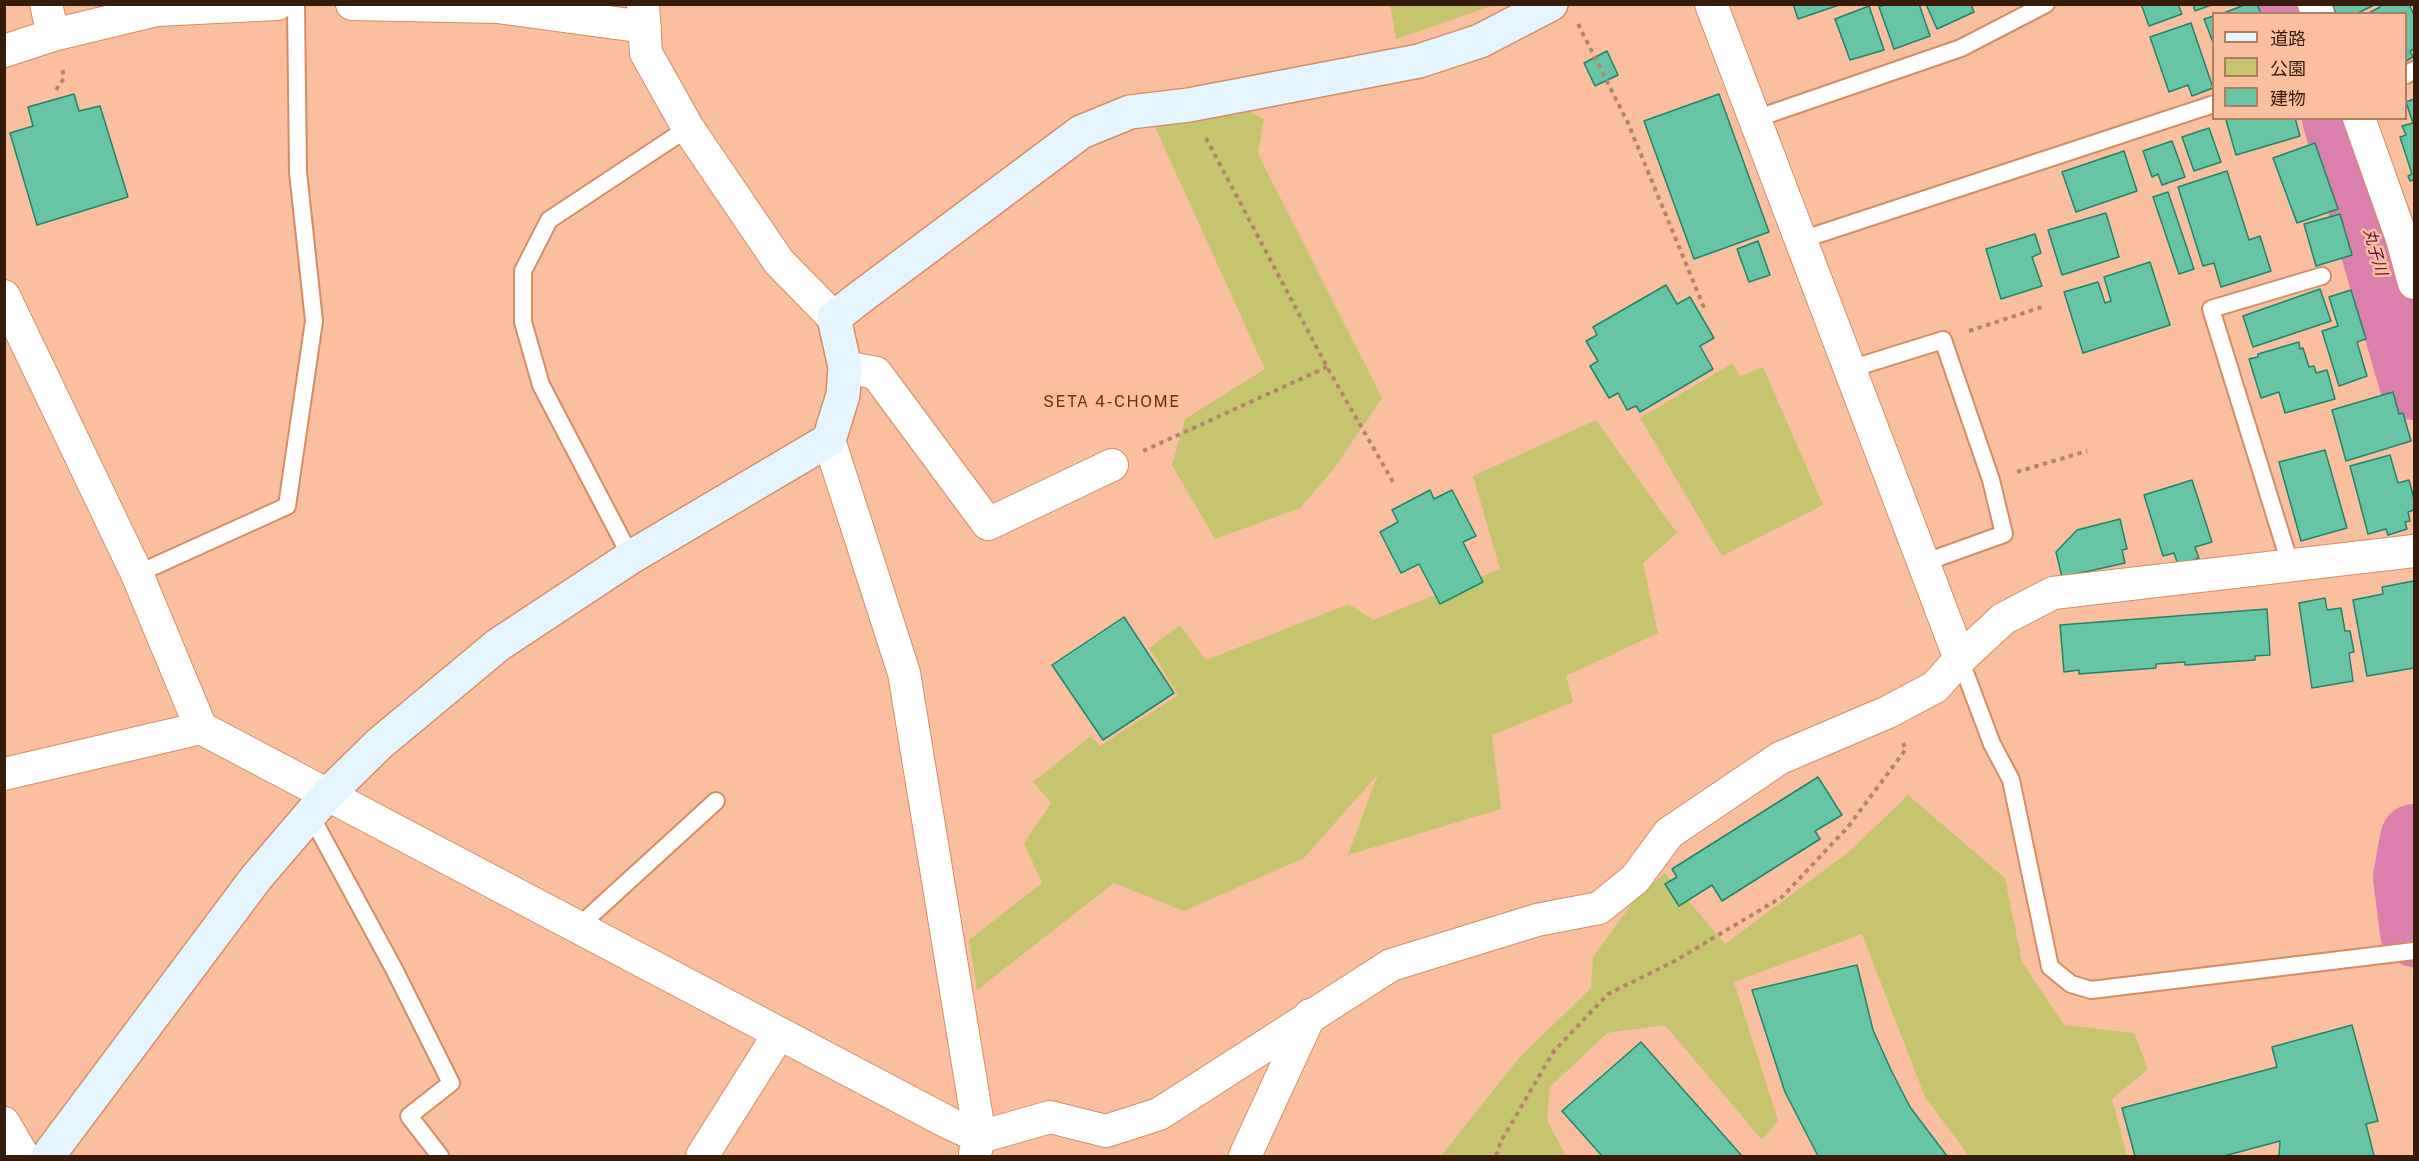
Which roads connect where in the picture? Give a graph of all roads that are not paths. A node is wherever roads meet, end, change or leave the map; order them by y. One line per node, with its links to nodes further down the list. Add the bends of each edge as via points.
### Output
1 (46, 4): 10 (street)
2 (277, 4): 10 (street, via 157,10)
3 (296, 4): 29 (lane, via 298,172 314,321 287,506)
4 (352, 4): 7 (street)
5 (1711, 4): 13 (street)
6 (2046, 4): 13 (lane, via 1961,48)
7 (497, 6): 9 (street)
8 (1563, 10): 20 (street, via 1419,61 1189,105 1130,112 1081,132)
9 (644, 16): 15 (street, via 646,53)
10 (53, 35): 11 (street)
11 (4, 51)
12 (2212, 105): 16 (lane)
13 (1755, 118): 16 (street)
14 (2360, 120): 18 (street)
15 (688, 128): 20 (street, via 779,262); 26 (lane, via 549,220 523,271 523,322 542,385)
16 (1801, 240): 22 (street)
17 (2322, 276): 28 (lane, via 2211,309)
18 (2415, 284)
19 (4, 296): 29 (street)
20 (834, 318): 21 (street)
21 (845, 367): 23 (street, via 843,395); 24 (street, via 876,373 988,524)
22 (1850, 369): 27 (street); 27 (lane, via 1943,340 1991,480 2004,534)
23 (829, 440): 26 (street); 40 (street, via 904,673)
24 (1112, 465)
25 (2403, 553): 28 (street)
26 (631, 557): 34 (street, via 498,645 379,744)
27 (1923, 563): 30 (street)
28 (2291, 567): 30 (street, via 2053,593 2003,619)
29 (137, 574): 31 (street)
30 (1960, 659): 36 (lane, via 1992,744 2011,780 2050,967 2071,984 2091,990); 37 (street, via 1935,687 1888,712 1780,758 1669,832 1635,879 1599,908 1537,920 1391,964)
31 (201, 728): 32 (street); 34 (street)
32 (4, 774)
33 (716, 801): 35 (lane)
34 (319, 805): 35 (street); 42 (street, via 256,879); 43 (lane, via 388,959 452,1083 409,1116)
35 (578, 927): 38 (street)
36 (2415, 951)
37 (1310, 1015): 40 (street, via 1159,1114 1106,1131 1050,1118); 45 (street)
38 (779, 1034): 40 (street, via 951,1124); 44 (street)
39 (4, 1123): 41 (street)
40 (977, 1147)
41 (23, 1156)
42 (48, 1156)
43 (440, 1156)
44 (702, 1156)
45 (1245, 1156)

